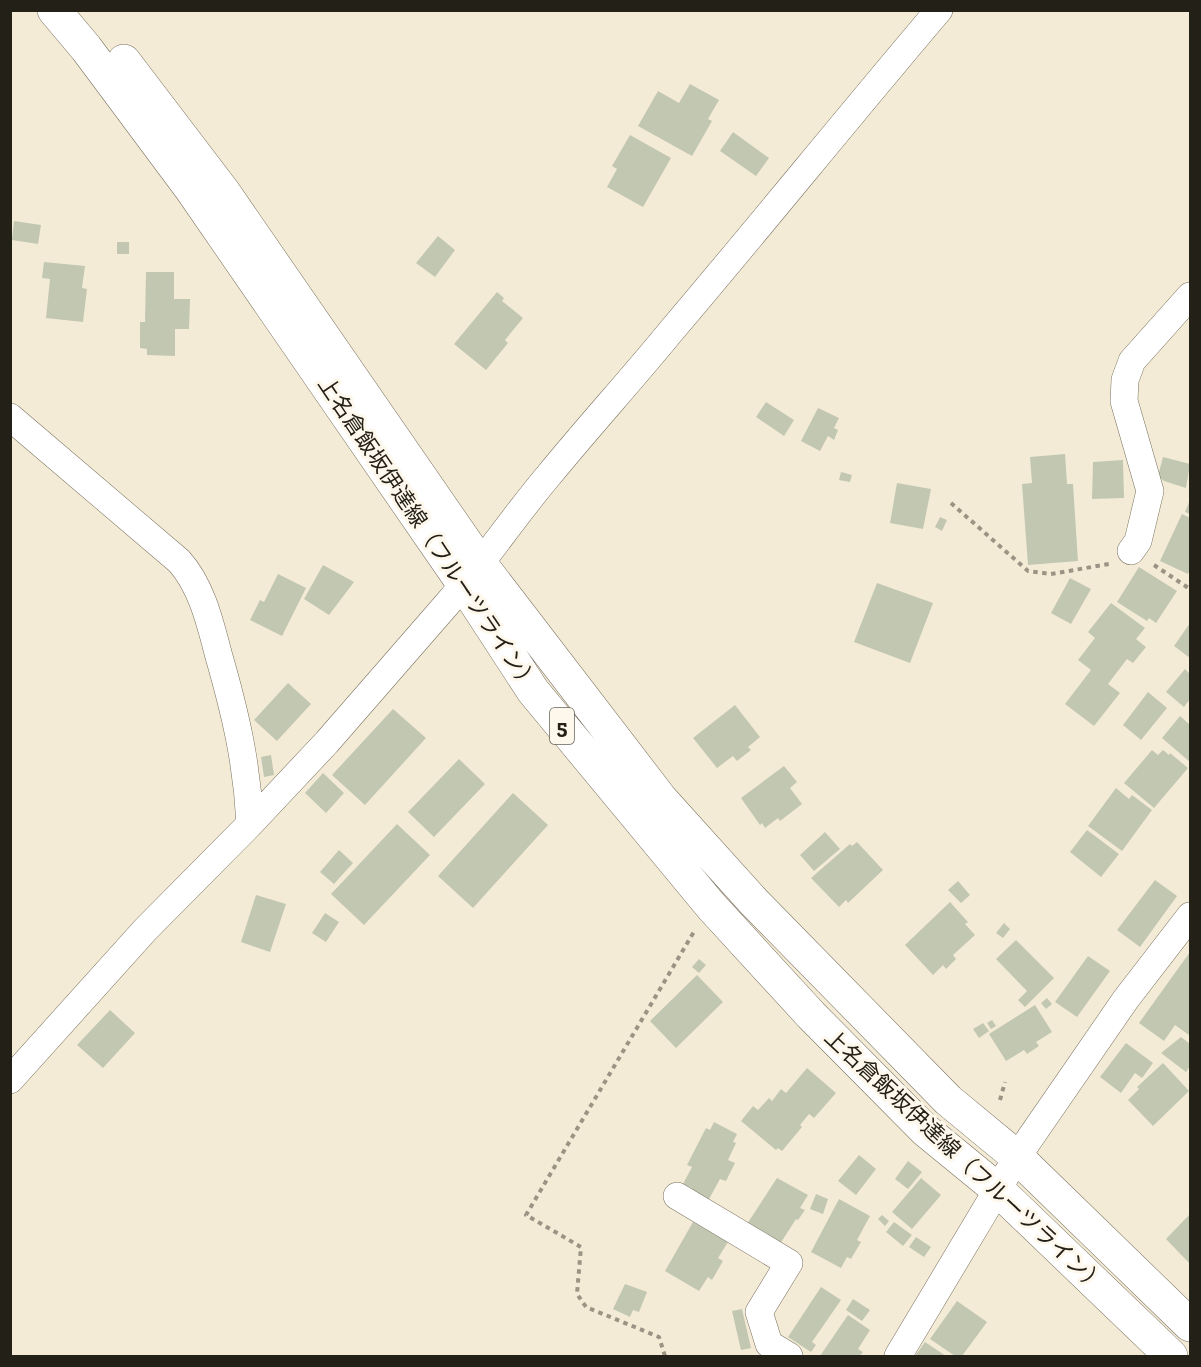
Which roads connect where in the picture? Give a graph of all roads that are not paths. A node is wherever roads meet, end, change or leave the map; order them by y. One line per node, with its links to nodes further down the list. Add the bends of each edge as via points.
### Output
1 (54, 10): 7 (main road, 上名倉飯坂伊達線（フルーツライン） / 5, via 191,189)
2 (84, 10): 7 (main road, 上名倉飯坂伊達線（フルーツライン） / 5, via 223,191)
3 (939, 10): 7 (street, via 549,474)
4 (1191, 296): 6 (street, via 1132,361 1125,380 1124,401 1150,491 1138,541)
5 (10, 417): 8 (street, via 191,574 211,627 239,731 248,781)
6 (1131, 551)
7 (472, 574): 8 (street, via 327,742); 11 (main road, 上名倉飯坂伊達線（フルーツライン） / 5, via 661,799 746,893 948,1100); 12 (main road, 上名倉飯坂伊達線（フルーツライン） / 5, via 533,691 711,906 811,1016 925,1130)
8 (250, 824): 10 (street, via 145,930)
9 (1191, 916): 11 (street, via 1126,999)
10 (10, 1080)
11 (1017, 1157): 12 (street); 14 (main road, 上名倉飯坂伊達線（フルーツライン） / 5)
12 (997, 1190): 16 (street); 17 (main road, 上名倉飯坂伊達線（フルーツライン） / 5)
13 (677, 1197): 15 (street, via 789,1263 759,1312 769,1344)
14 (1191, 1325)
15 (789, 1356)
16 (898, 1356)
17 (1171, 1356)

